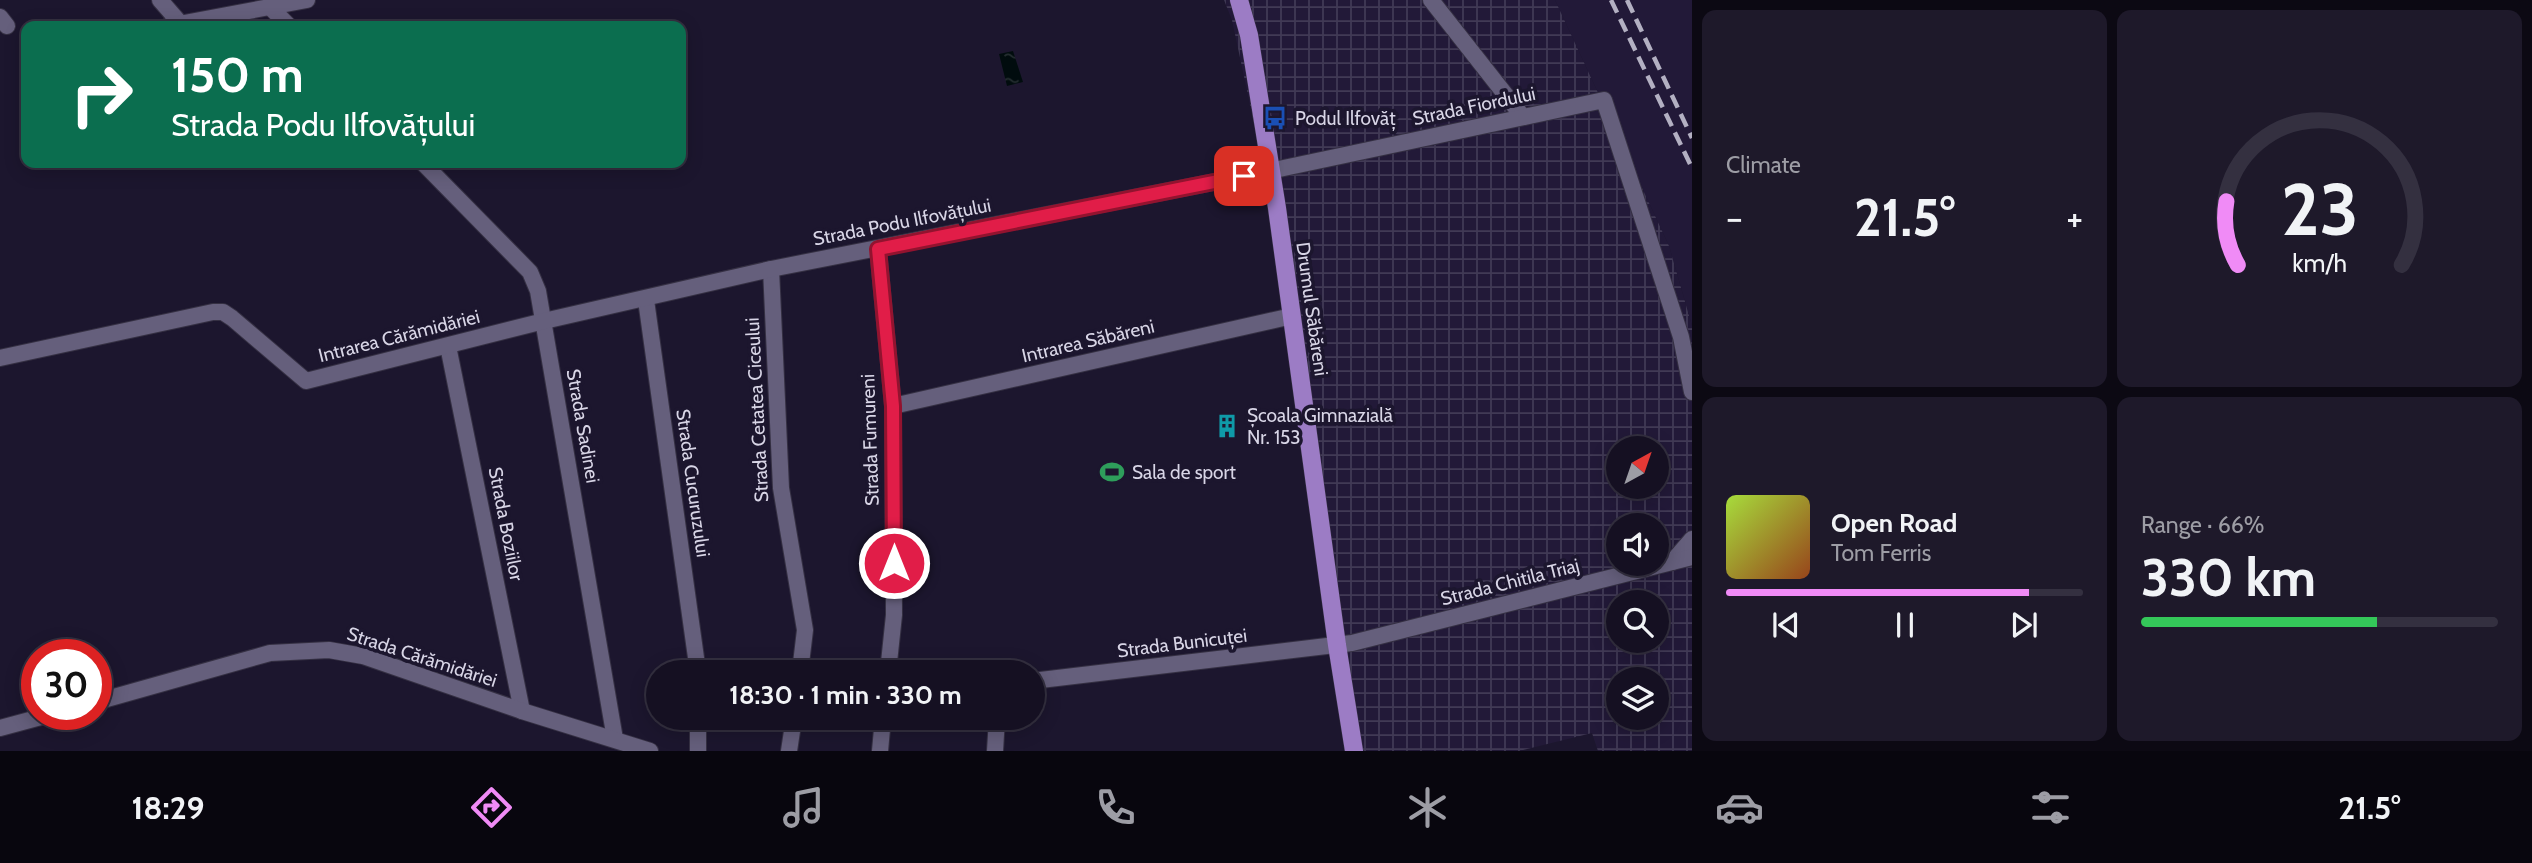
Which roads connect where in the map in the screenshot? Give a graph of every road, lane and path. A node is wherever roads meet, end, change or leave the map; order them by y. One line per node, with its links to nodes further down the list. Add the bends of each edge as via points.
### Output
1 (160, 0): 6 (street)
2 (307, 0): 5 (street)
3 (1239, 0): 11 (main road, Drumul Săbăreni, via 1249,35)
4 (1430, 0): 9 (street)
5 (271, 8): 7 (street); 8 (street)
6 (172, 21)
7 (197, 21)
8 (284, 21)
9 (1523, 117): 11 (street, Strada Fiordului); 19 (street, Strada Fiordului, via 1605,100 1681,337)
10 (428, 168): 16 (street, Strada Sadinei, via 530,272)
11 (1270, 171): 12 (street, Strada Podu Ilfovățului); 15 (main road, Drumul Săbăreni)
12 (878, 249): 13 (street, Strada Podu Ilfovățului); 20 (street, Strada Fumureni)
13 (771, 269): 14 (street, Strada Podu Ilfovățului); 26 (street, Strada Cetatea Ciceului, via 781,488 805,630)
14 (646, 300): 16 (street, Strada Podu Ilfovățului); 25 (street, Strada Cucuruzului)
15 (1292, 316): 20 (street, Intrarea Săbăreni); 24 (main road, Drumul Săbăreni)
16 (544, 321): 17 (street, Intrarea Cărămidăriei); 37 (street, Strada Sadinei)
17 (448, 346): 18 (street, Intrarea Cărămidăriei, via 306,382 232,318 213,312); 30 (street, Strada Boziilor)
18 (0, 358)
19 (1692, 392)
20 (893, 406): 27 (street, Strada Fumureni, via 894,615)
21 (1692, 539): 23 (street)
22 (1692, 557): 23 (street, Strada Chitila Triaj)
23 (1670, 564): 24 (street, Strada Chitila Triaj)
24 (1337, 645): 28 (street, Strada Bunicuței); 43 (main road, Drumul Săbăreni)
25 (696, 660)
26 (801, 660)
27 (889, 660)
28 (1045, 679)
29 (112, 697): 30 (street, Strada Cărămidăriei, via 270,653 329,650 363,656)
30 (522, 711): 37 (street, Strada Cărămidăriei)
31 (21, 722): 32 (street)
32 (0, 728)
33 (698, 730): 39 (street)
34 (792, 730): 40 (street)
35 (882, 730): 41 (street)
36 (996, 730): 42 (street)
37 (615, 739): 38 (street, Strada Cărămidăriei)
38 (650, 751)
39 (698, 751)
40 (789, 751)
41 (880, 751)
42 (995, 751)
43 (1354, 751)

